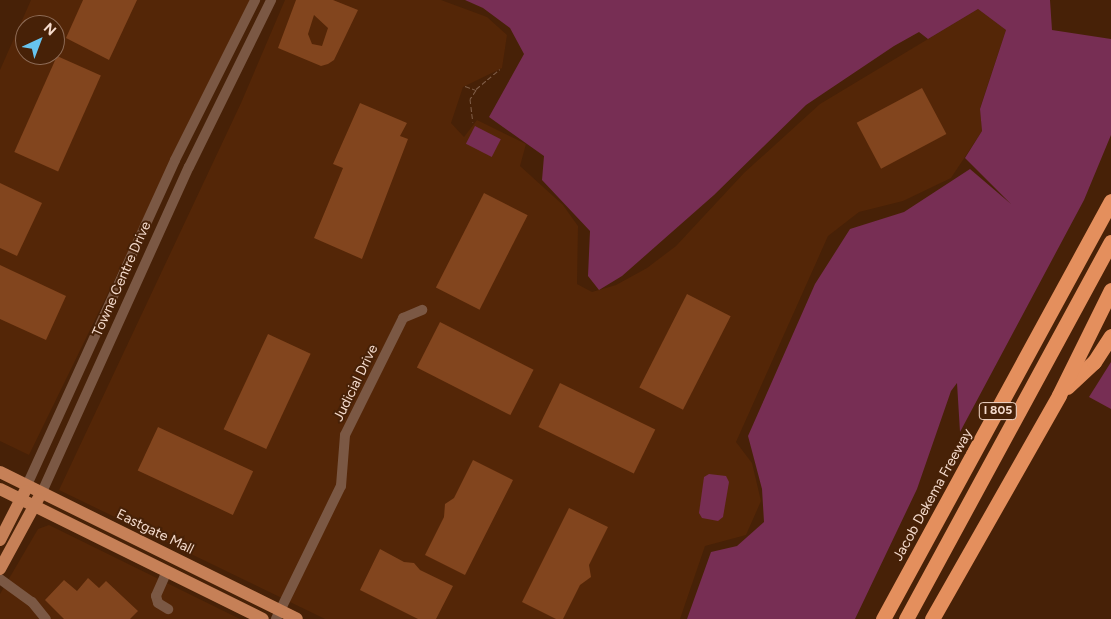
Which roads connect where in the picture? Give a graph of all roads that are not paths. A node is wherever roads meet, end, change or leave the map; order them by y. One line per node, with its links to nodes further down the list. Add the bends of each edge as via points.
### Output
1 (255, 0): 11 (street, Towne Centre Drive, via 175,160)
2 (270, 0): 13 (street, Towne Centre Drive, via 188,167)
3 (1111, 201): 25 (highway, Jacob Dekema Freeway / I 805)
4 (1111, 242): 26 (highway)
5 (1111, 259): 27 (highway)
6 (1111, 290): 9 (highway)
7 (422, 310): 21 (street, Judicial Drive, via 403,318 345,435 341,486)
8 (1111, 336): 9 (highway, via 1094,362)
9 (1059, 395): 28 (highway)
10 (0, 472): 11 (main road, Eastgate Mall)
11 (27, 485): 13 (main road, Eastgate Mall); 14 (main road, Towne Centre Drive)
12 (0, 489): 14 (main road)
13 (42, 492): 15 (main road, Towne Centre Drive); 21 (main road, Eastgate Mall)
14 (21, 499): 15 (main road); 16 (main road, Towne Centre Drive)
15 (34, 506): 17 (main road, Towne Centre Drive); 18 (main road)
16 (0, 540)
17 (0, 570)
18 (167, 571): 20 (street, via 156,596 158,603); 23 (main road)
19 (0, 579): 22 (street, via 32,602)
20 (168, 609)
21 (278, 615): 24 (main road, Eastgate Mall)
22 (46, 619)
23 (263, 619)
24 (297, 619)
25 (883, 619)
26 (906, 619)
27 (913, 619)
28 (932, 619)

